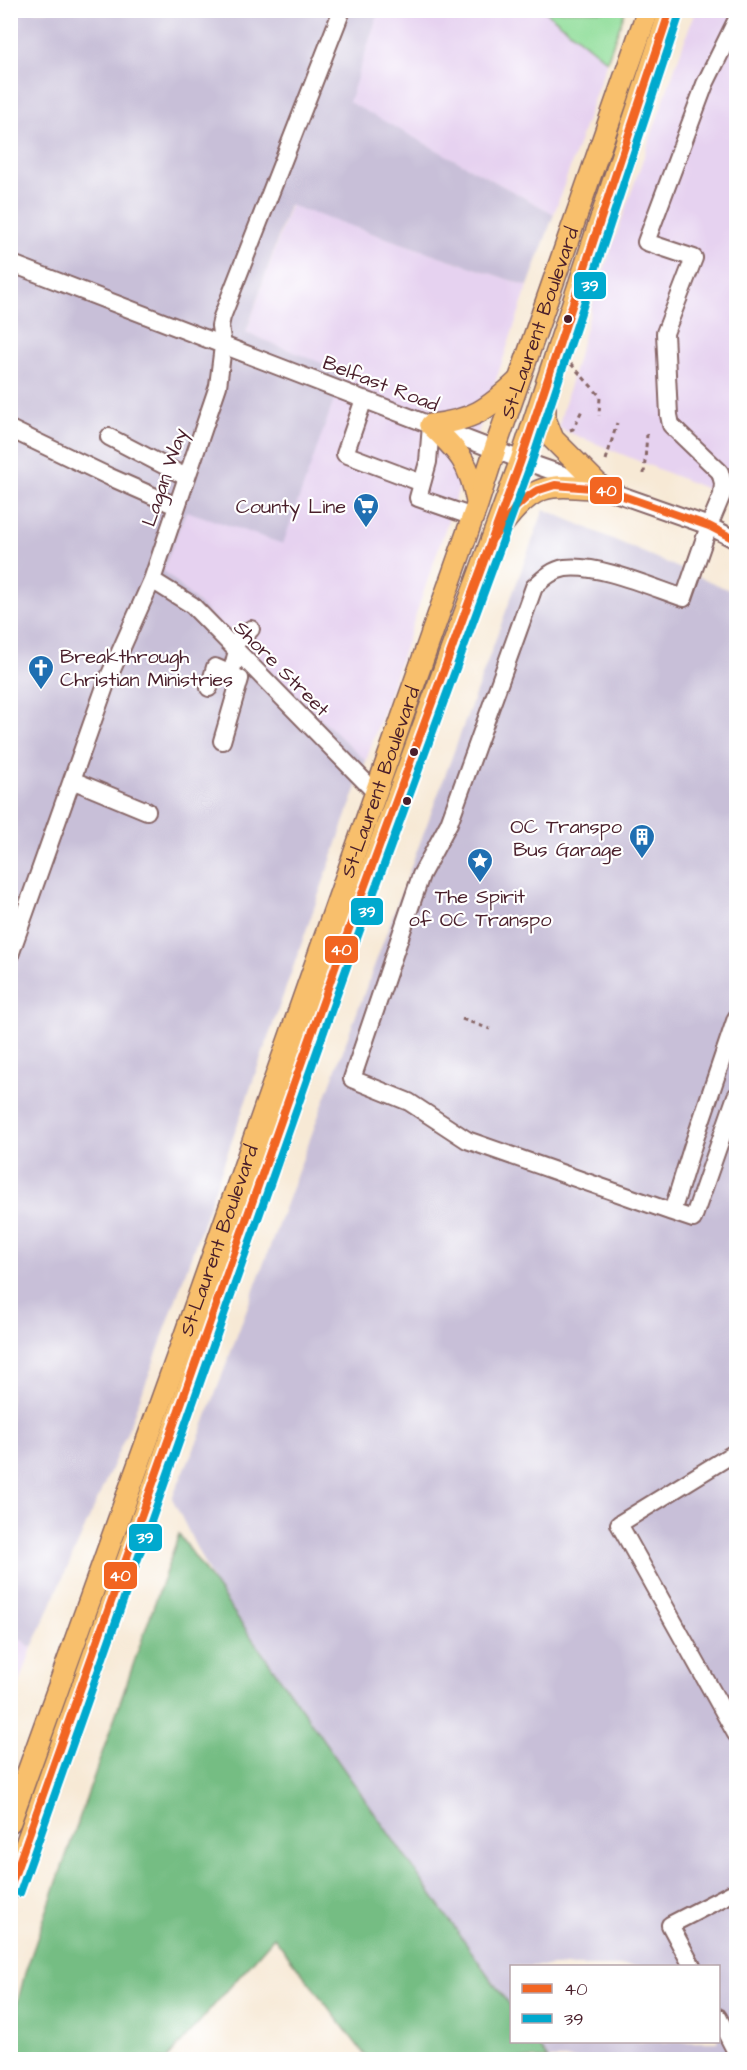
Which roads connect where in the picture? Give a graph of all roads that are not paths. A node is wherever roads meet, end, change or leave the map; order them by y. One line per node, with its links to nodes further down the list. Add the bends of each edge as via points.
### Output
1 (342, 10): 6 (street, Lagan Way, via 222,317)
2 (648, 10): 7 (main road, St-Laurent Boulevard)
3 (670, 10): 8 (main road, St-Laurent Boulevard)
4 (736, 21): 15 (street, via 705,84 646,242 694,258 665,333 669,415 671,425 679,433)
5 (10, 263): 6 (street, Belfast Road)
6 (223, 346): 9 (street, Belfast Road); 16 (street, Lagan Way, via 218,386)
7 (520, 378): 10 (main road, via 479,412 457,422); 13 (main road, St-Laurent Boulevard)
8 (545, 390): 14 (main road, St-Laurent Boulevard); 18 (main road, via 545,419 553,438)
9 (364, 399): 10 (street, Belfast Road); 17 (street, via 345,454)
10 (431, 425): 13 (street, Belfast Road); 17 (street); 20 (main road, via 467,466 472,477)
11 (10, 429): 19 (street)
12 (109, 437): 16 (street)
13 (495, 449): 14 (street, Belfast Road); 20 (main road, St-Laurent Boulevard)
14 (521, 460): 18 (street, Belfast Road); 22 (main road, St-Laurent Boulevard)
15 (728, 470): 21 (street)
16 (186, 477): 19 (street, Lagan Way)
17 (422, 483): 20 (street, via 418,498)
18 (603, 489): 21 (street, Belfast Road); 22 (main road, via 555,485 536,491 515,508)
19 (176, 506): 24 (street, Lagan Way)
20 (475, 512): 31 (main road, St-Laurent Boulevard)
21 (709, 526): 23 (street, Belfast Road); 36 (street, via 684,598 616,576 565,568 550,573 534,587 449,823 421,875 352,1079 409,1102 467,1140)
22 (492, 539): 40 (main road, St-Laurent Boulevard, via 342,948)
23 (736, 540)
24 (152, 580): 26 (street, Shore Street, via 192,605); 30 (street, Lagan Way, via 107,681)
25 (251, 629): 26 (street)
26 (234, 648): 27 (street); 31 (street, Shore Street)
27 (231, 674): 28 (street, via 215,667); 29 (street, via 240,679)
28 (209, 688)
29 (222, 741)
30 (72, 780): 32 (street); 33 (street, Lagan Way)
31 (376, 793): 39 (main road, St-Laurent Boulevard)
32 (147, 811)
33 (12, 948)
34 (736, 1018): 36 (street)
35 (736, 1096): 36 (street, via 693,1219)
36 (672, 1212)
37 (736, 1452): 38 (street, via 619,1524)
38 (736, 1734)
39 (10, 1822)
40 (10, 1889)
41 (736, 1891): 42 (street, via 670,1925)
42 (691, 1965)
43 (720, 2021): 44 (street)
44 (736, 2052)

